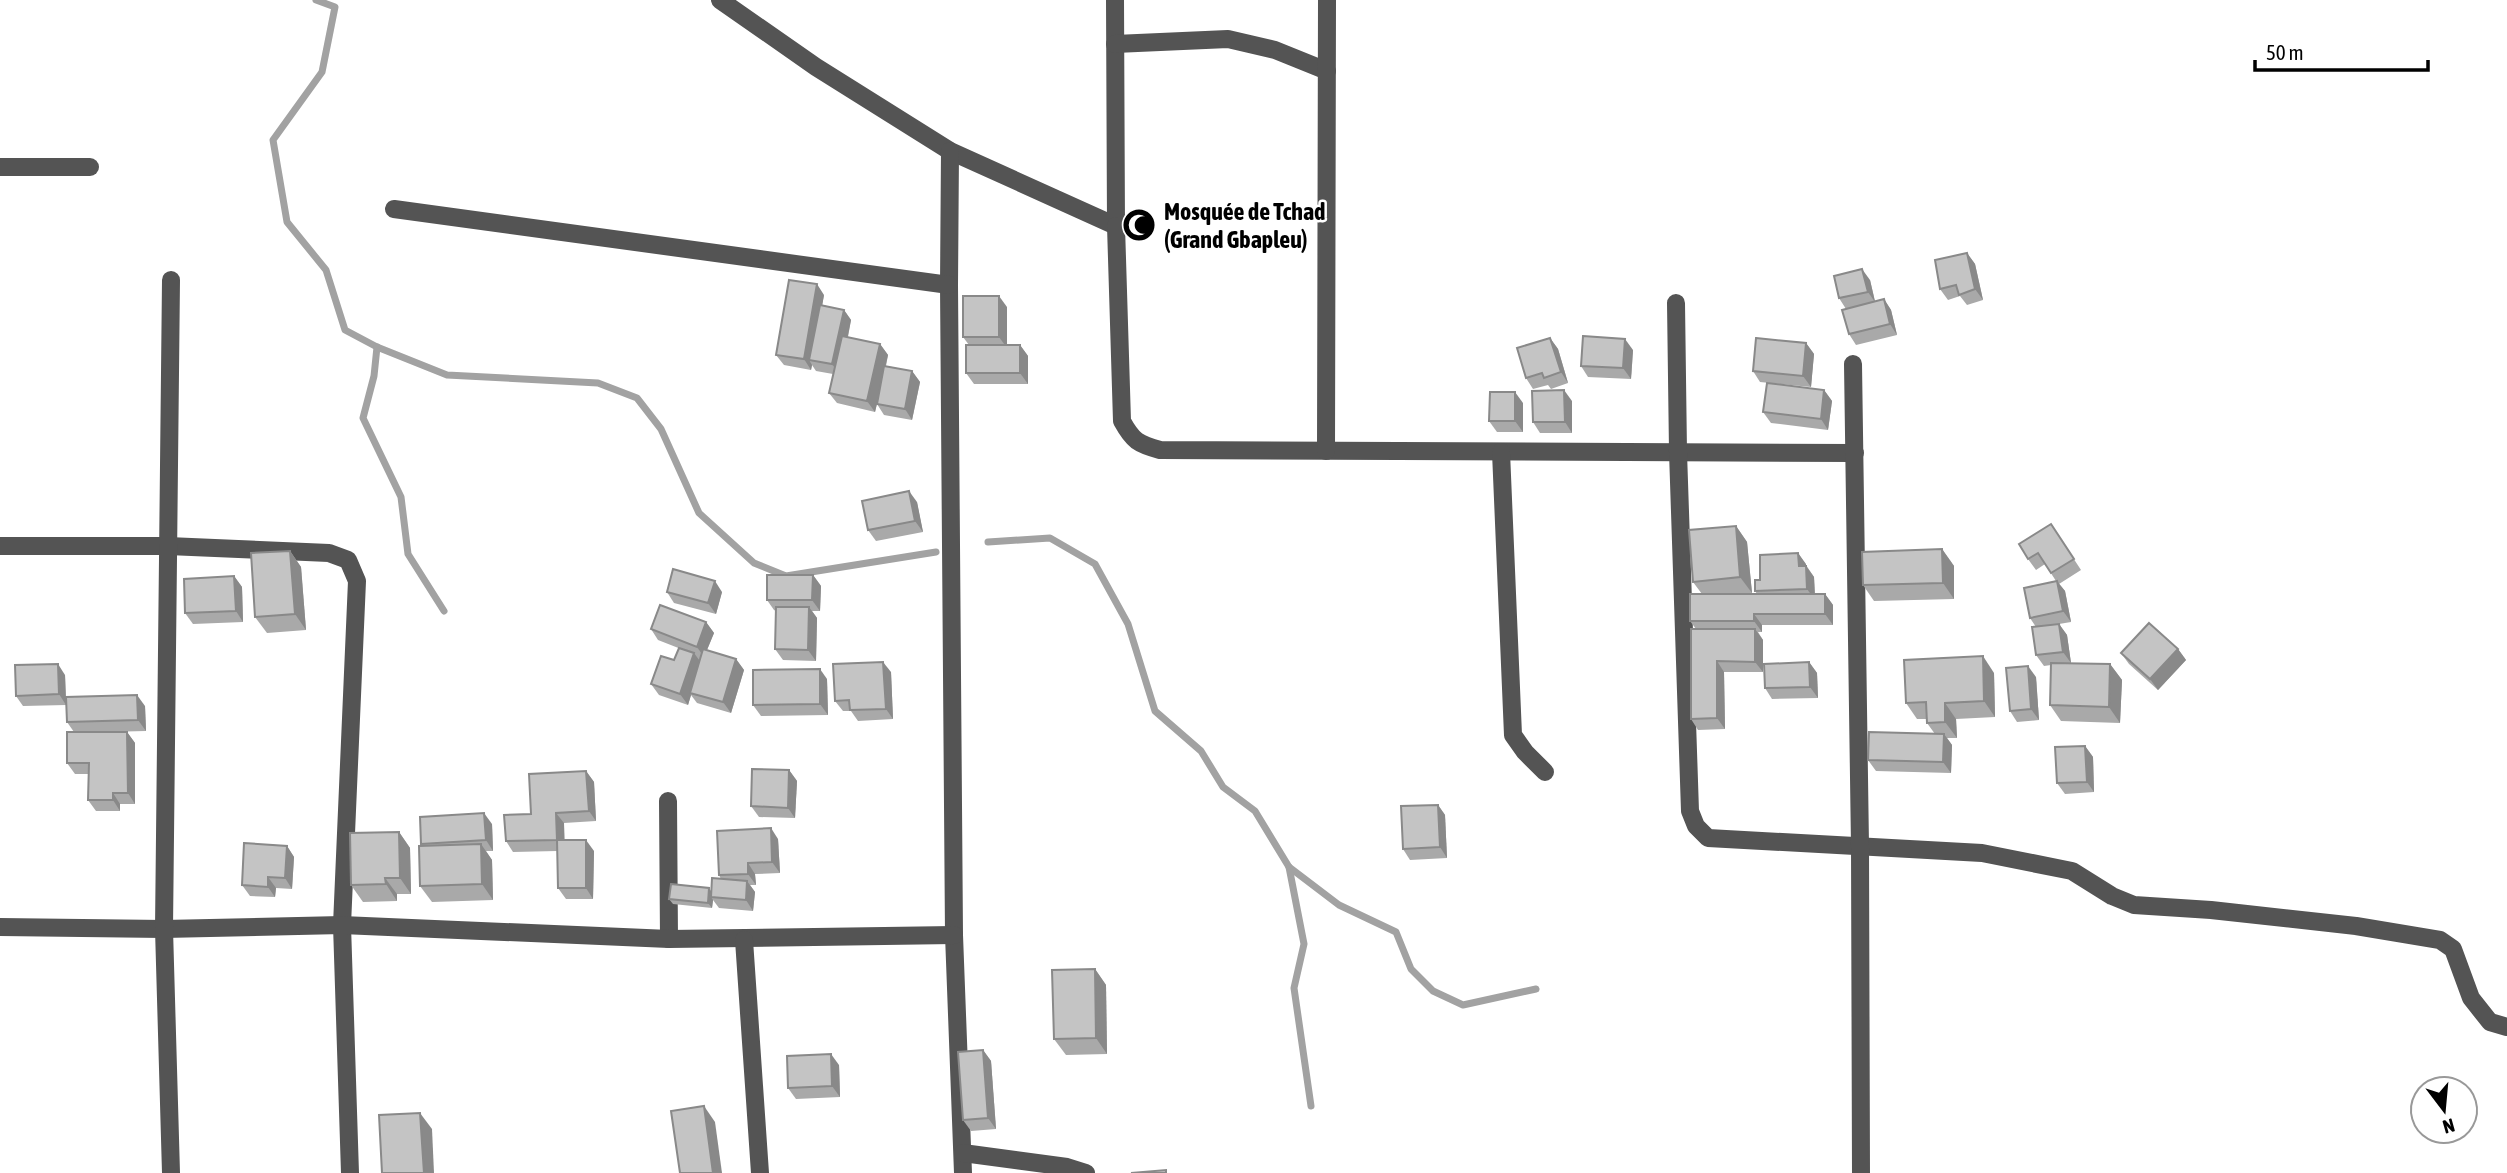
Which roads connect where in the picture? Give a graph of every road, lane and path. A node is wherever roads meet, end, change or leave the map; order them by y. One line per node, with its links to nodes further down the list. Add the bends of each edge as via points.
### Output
1 (720, 0): 6 (street)
2 (1115, 0): 4 (street)
3 (1327, 0): 5 (street)
4 (1115, 44): 5 (street, via 1228,39 1275,50); 10 (street)
5 (1327, 71): 15 (street)
6 (950, 151): 10 (street); 12 (street)
7 (0, 167): 8 (street)
8 (90, 167)
9 (394, 209): 12 (street)
10 (1116, 226): 15 (street, via 1122,421 1131,438 1160,450)
11 (171, 280): 20 (street)
12 (949, 285): 27 (street)
13 (1676, 303): 17 (street)
14 (1853, 364): 18 (street)
15 (1326, 451): 16 (street)
16 (1501, 452): 17 (street); 21 (street, via 1513,735)
17 (1678, 452): 18 (street); 23 (street, via 1690,811 1696,826 1708,838)
18 (1855, 453): 23 (street)
19 (0, 546): 20 (street)
20 (168, 546): 24 (street, via 329,553 348,560 357,581); 26 (street)
21 (1545, 772)
22 (668, 801): 28 (street)
23 (1860, 846): 30 (street, via 1982,853 2045,864 2071,871 2134,905 2356,926 2440,940 2453,949 2471,998 2490,1021); 37 (street)
24 (342, 925): 26 (street); 28 (street); 33 (street)
25 (0, 927): 26 (street)
26 (164, 929): 32 (street)
27 (954, 935): 29 (street); 31 (street)
28 (669, 939): 29 (street)
29 (744, 940): 34 (street)
30 (2507, 1027)
31 (963, 1153): 35 (street); 36 (street)
32 (171, 1173)
33 (350, 1173)
34 (760, 1173)
35 (963, 1173)
36 (1086, 1173)
37 (1861, 1173)

